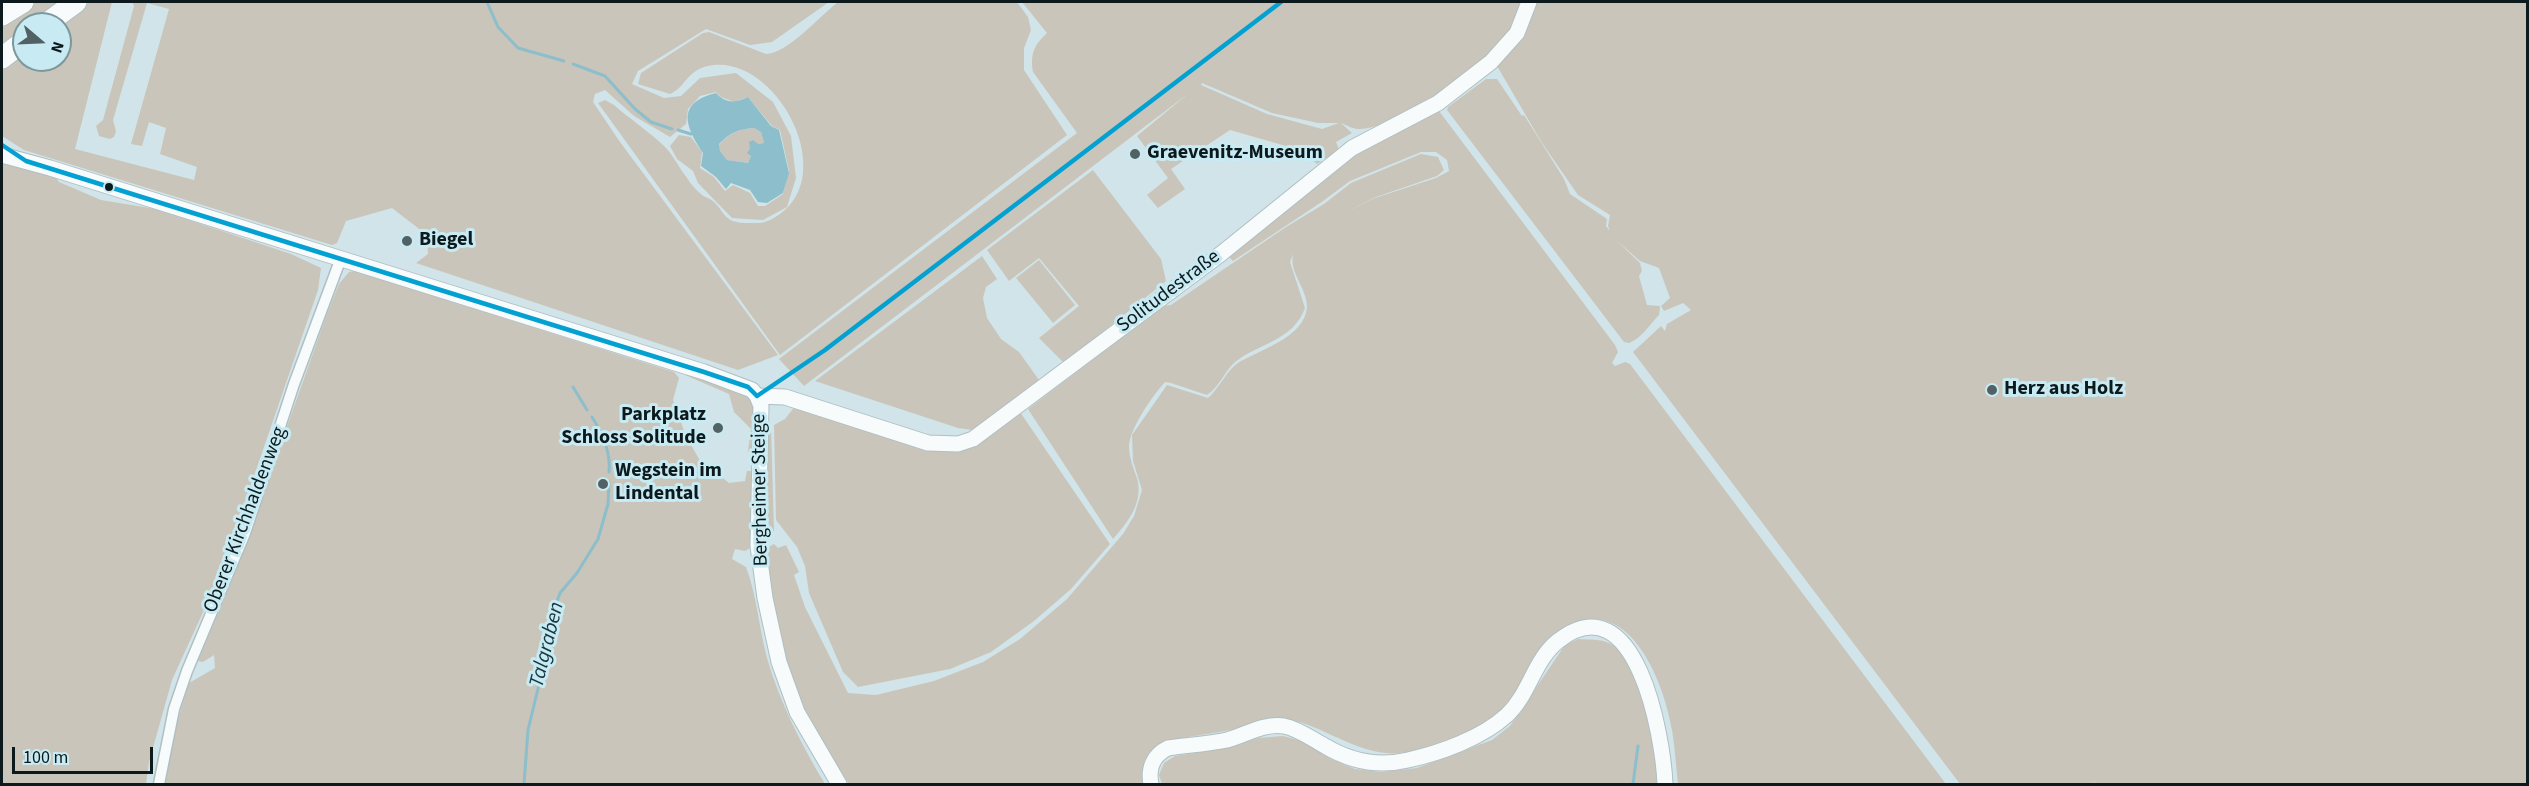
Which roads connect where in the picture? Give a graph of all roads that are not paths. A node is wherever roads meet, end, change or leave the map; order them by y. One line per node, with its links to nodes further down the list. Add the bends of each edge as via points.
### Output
1 (22, 2): 5 (highway)
2 (76, 2): 4 (highway)
3 (1529, 2): 10 (street, Solitudestraße, via 1517,33 1491,62 1438,103 1352,148 1222,253 973,439 944,445 928,443 785,397)
4 (62, 12)
5 (2, 15)
6 (2, 145): 8 (street)
7 (2, 155): 8 (street)
8 (26, 161): 9 (street)
9 (341, 258): 10 (street, via 738,383); 11 (street, Oberer Kirchhaldenweg, via 245,533 187,671 174,709)
10 (757, 396): 12 (street, Bergheimer Steige, via 761,411 758,546 773,636 796,712)
11 (159, 784)
12 (838, 784)
13 (1151, 784): 14 (street, via 1151,767 1168,748 1228,740 1264,727 1294,729 1347,757 1378,763 1406,761 1445,748 1506,716 1555,643 1585,627 1599,627 1616,635 1640,671 1660,734)
14 (1665, 784)

